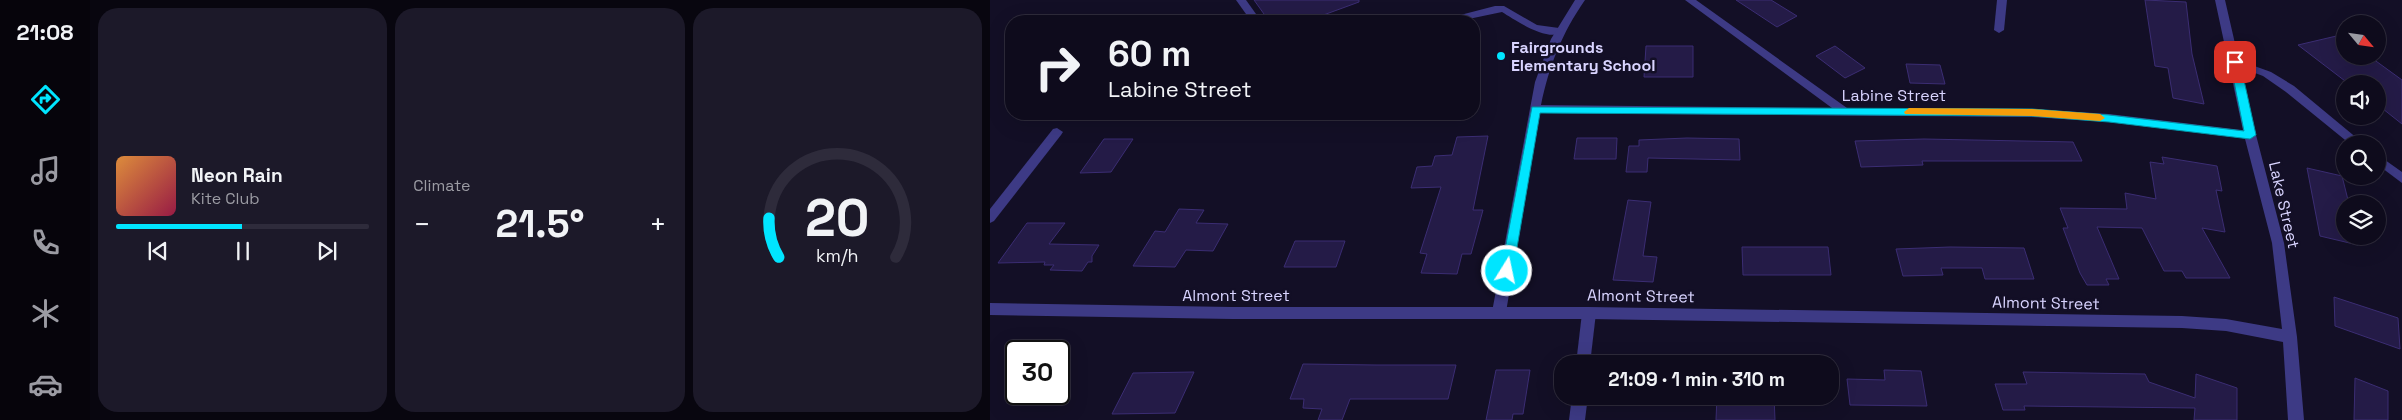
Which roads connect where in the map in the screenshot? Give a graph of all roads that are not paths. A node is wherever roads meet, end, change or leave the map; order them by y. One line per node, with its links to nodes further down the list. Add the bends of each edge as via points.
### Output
1 (1241, 0): 6 (street)
2 (1580, 0): 8 (street)
3 (1690, 0): 12 (street)
4 (2002, 0): 9 (street)
5 (2220, 0): 10 (street, Lake Street)
6 (1252, 15)
7 (1472, 15): 8 (street, via 1504,9 1534,28)
8 (1559, 30): 11 (street, via 1550,51)
9 (1999, 30)
10 (2235, 62): 14 (street, Lake Street); 15 (street, via 2268,74)
11 (1535, 109): 12 (street, Labine Street); 20 (street)
12 (1844, 111): 14 (street, Labine Street, via 2032,113 2109,118)
13 (1057, 132): 18 (street)
14 (2250, 135): 22 (street, Lake Street, via 2278,243)
15 (2347, 135)
16 (2386, 166): 17 (street)
17 (2402, 179)
18 (990, 218)
19 (990, 309): 20 (street, Almont Street, via 1232,313)
20 (1499, 312): 21 (street, Almont Street)
21 (1589, 313): 22 (street, Almont Street, via 2182,322 2226,325); 23 (street)
22 (2290, 337): 26 (street, Lake Street)
23 (1584, 355)
24 (1579, 405): 25 (street)
25 (1577, 420)
26 (2296, 420)

